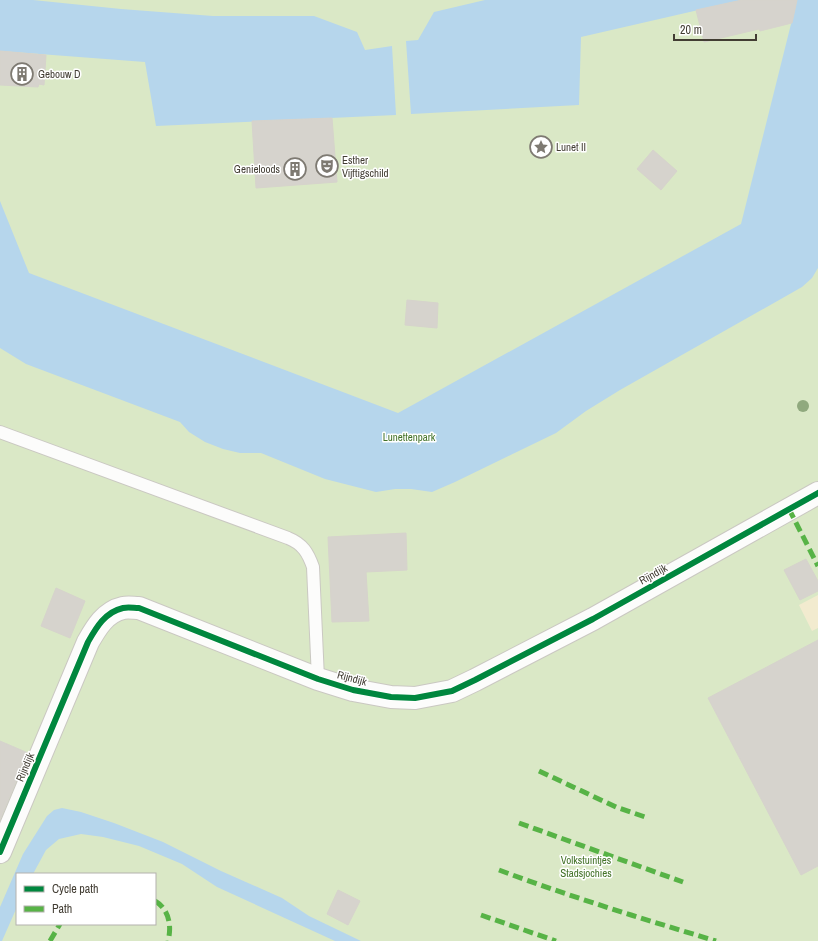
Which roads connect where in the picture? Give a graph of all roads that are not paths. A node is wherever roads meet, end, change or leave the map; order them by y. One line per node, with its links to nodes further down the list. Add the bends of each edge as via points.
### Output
1 (0, 432): 3 (lane, via 301,545 306,550 313,568)
2 (818, 493): 3 (street, Rijndijk, via 593,619 452,691 415,698 390,697 353,690)
3 (318, 679): 4 (street, Rijndijk, via 139,608 123,608 109,614 88,642)
4 (0, 852)

